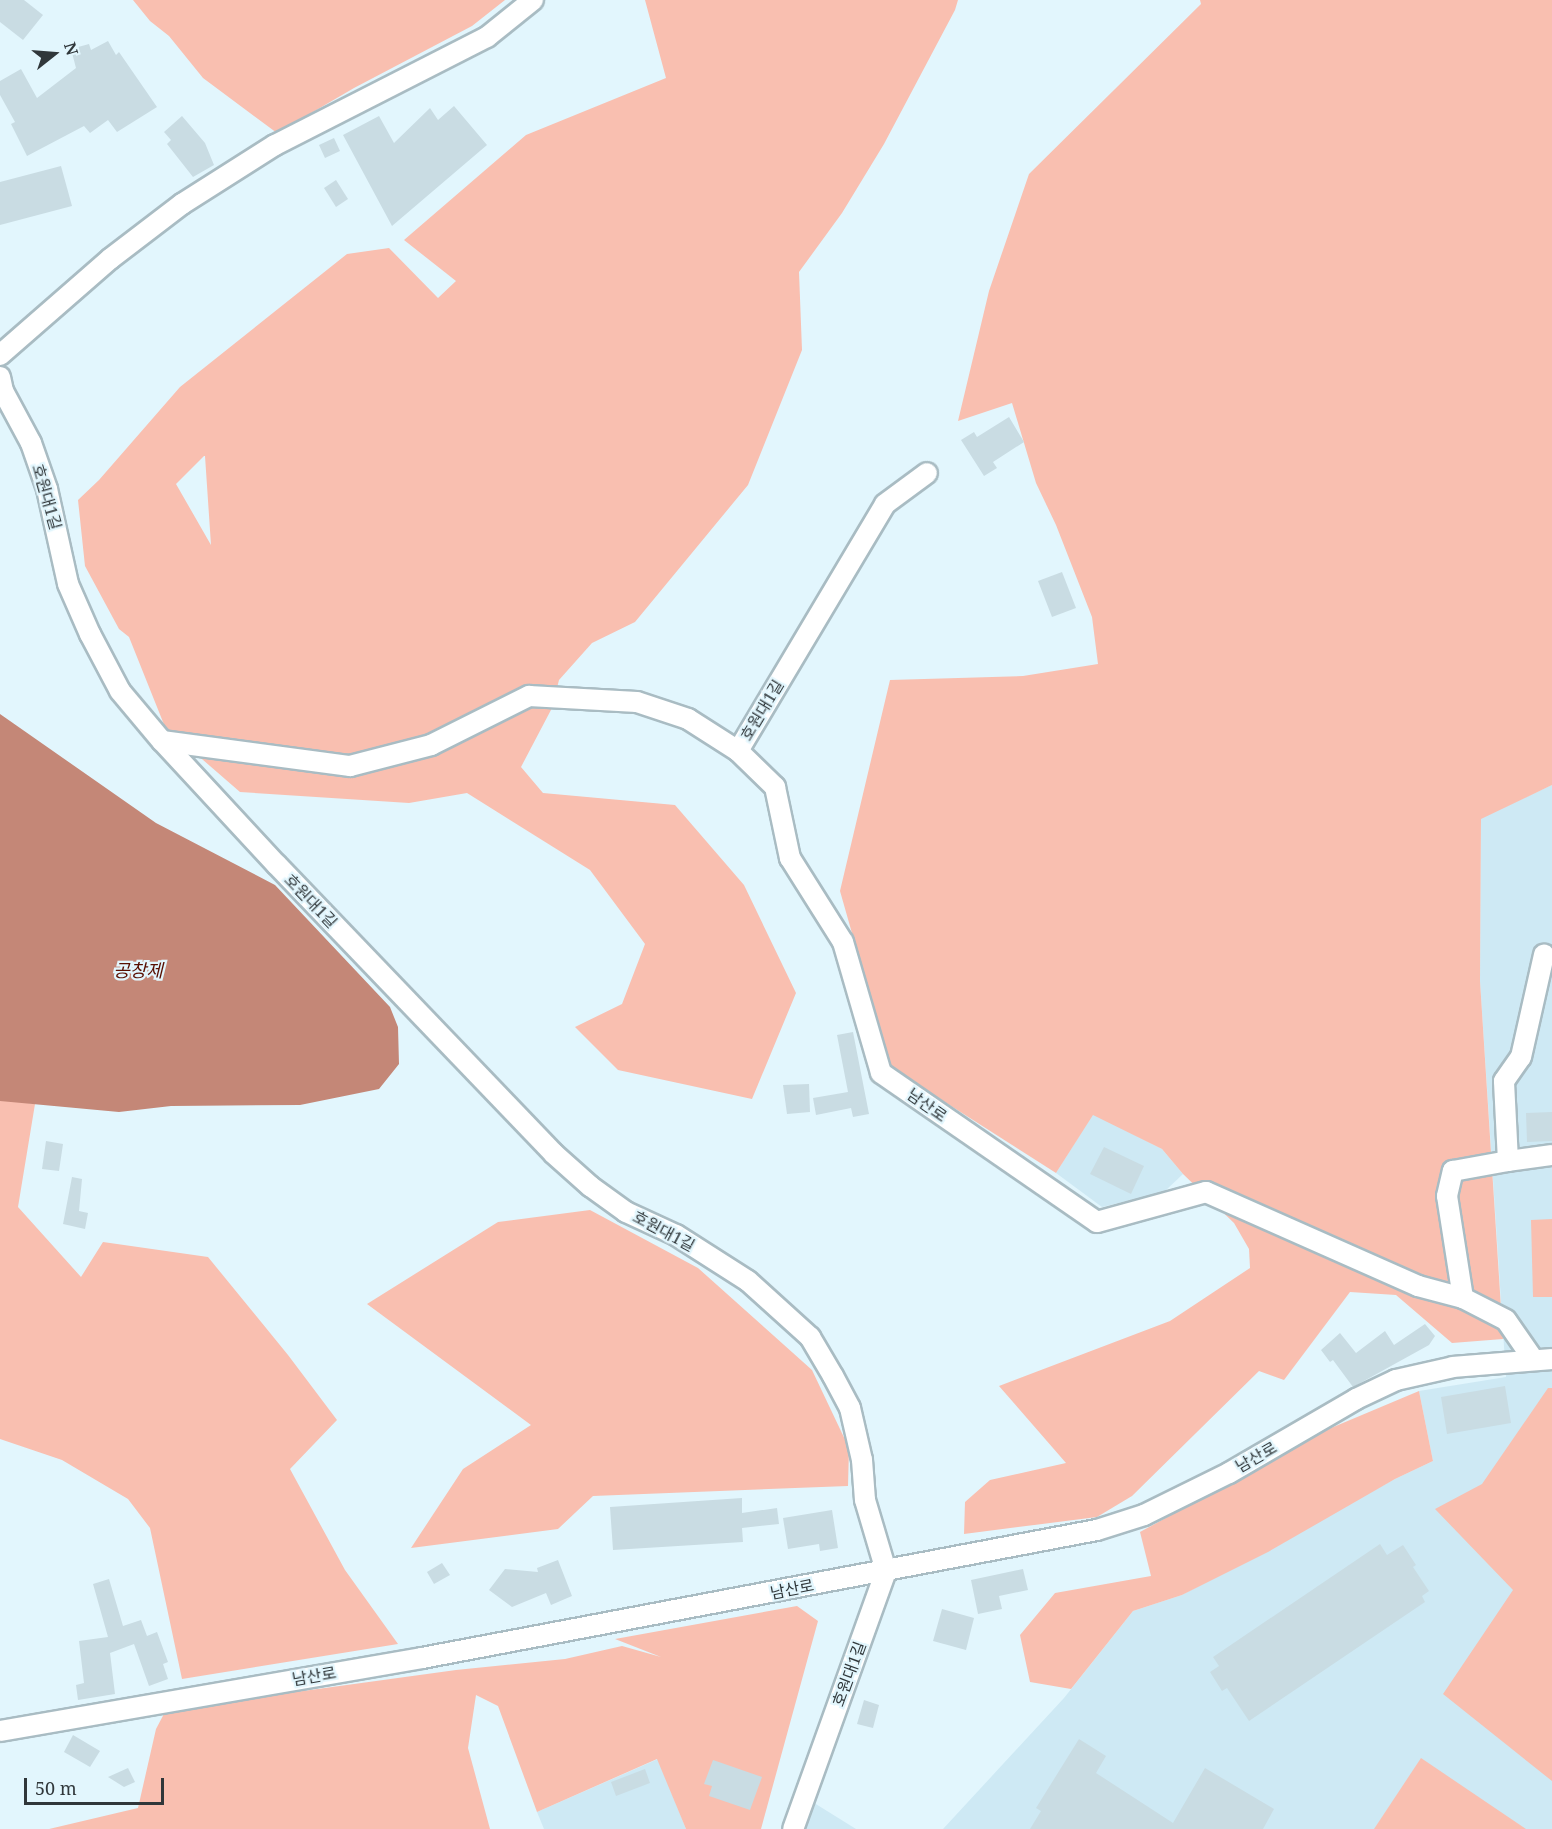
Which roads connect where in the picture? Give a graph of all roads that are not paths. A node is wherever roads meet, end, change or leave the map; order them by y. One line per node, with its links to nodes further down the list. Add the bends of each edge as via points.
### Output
1 (533, 0): 2 (street, via 487,37 275,145 182,204 110,259)
2 (0, 355)
3 (0, 377): 5 (street, 호원대1길, via 44,480 68,584 90,634 120,691)
4 (927, 473): 6 (street, 호원대1길, via 885,504)
5 (162, 741): 6 (street, 호원대1길, via 350,766 431,745 528,696 637,702 688,719); 12 (street, 호원대1길, via 553,1153 626,1212 676,1235 748,1281 810,1337 850,1408 862,1460 865,1500)
6 (738, 751): 10 (street, 남산로, via 775,787 790,858 843,942 881,1073 1097,1222 1206,1192 1418,1286)
7 (1544, 955): 9 (street, via 1521,1057 1504,1081)
8 (1552, 1155): 9 (street)
9 (1508, 1161): 10 (street, via 1453,1171 1447,1196)
10 (1463, 1298): 11 (street, 남산로, via 1506,1320)
11 (1542, 1359): 12 (street, 남산로, via 1453,1367 1396,1380 1229,1473 1144,1515 1097,1530)
12 (886, 1571): 13 (street, 남산로); 14 (street, 호원대1길)
13 (0, 1731)
14 (793, 1829)

